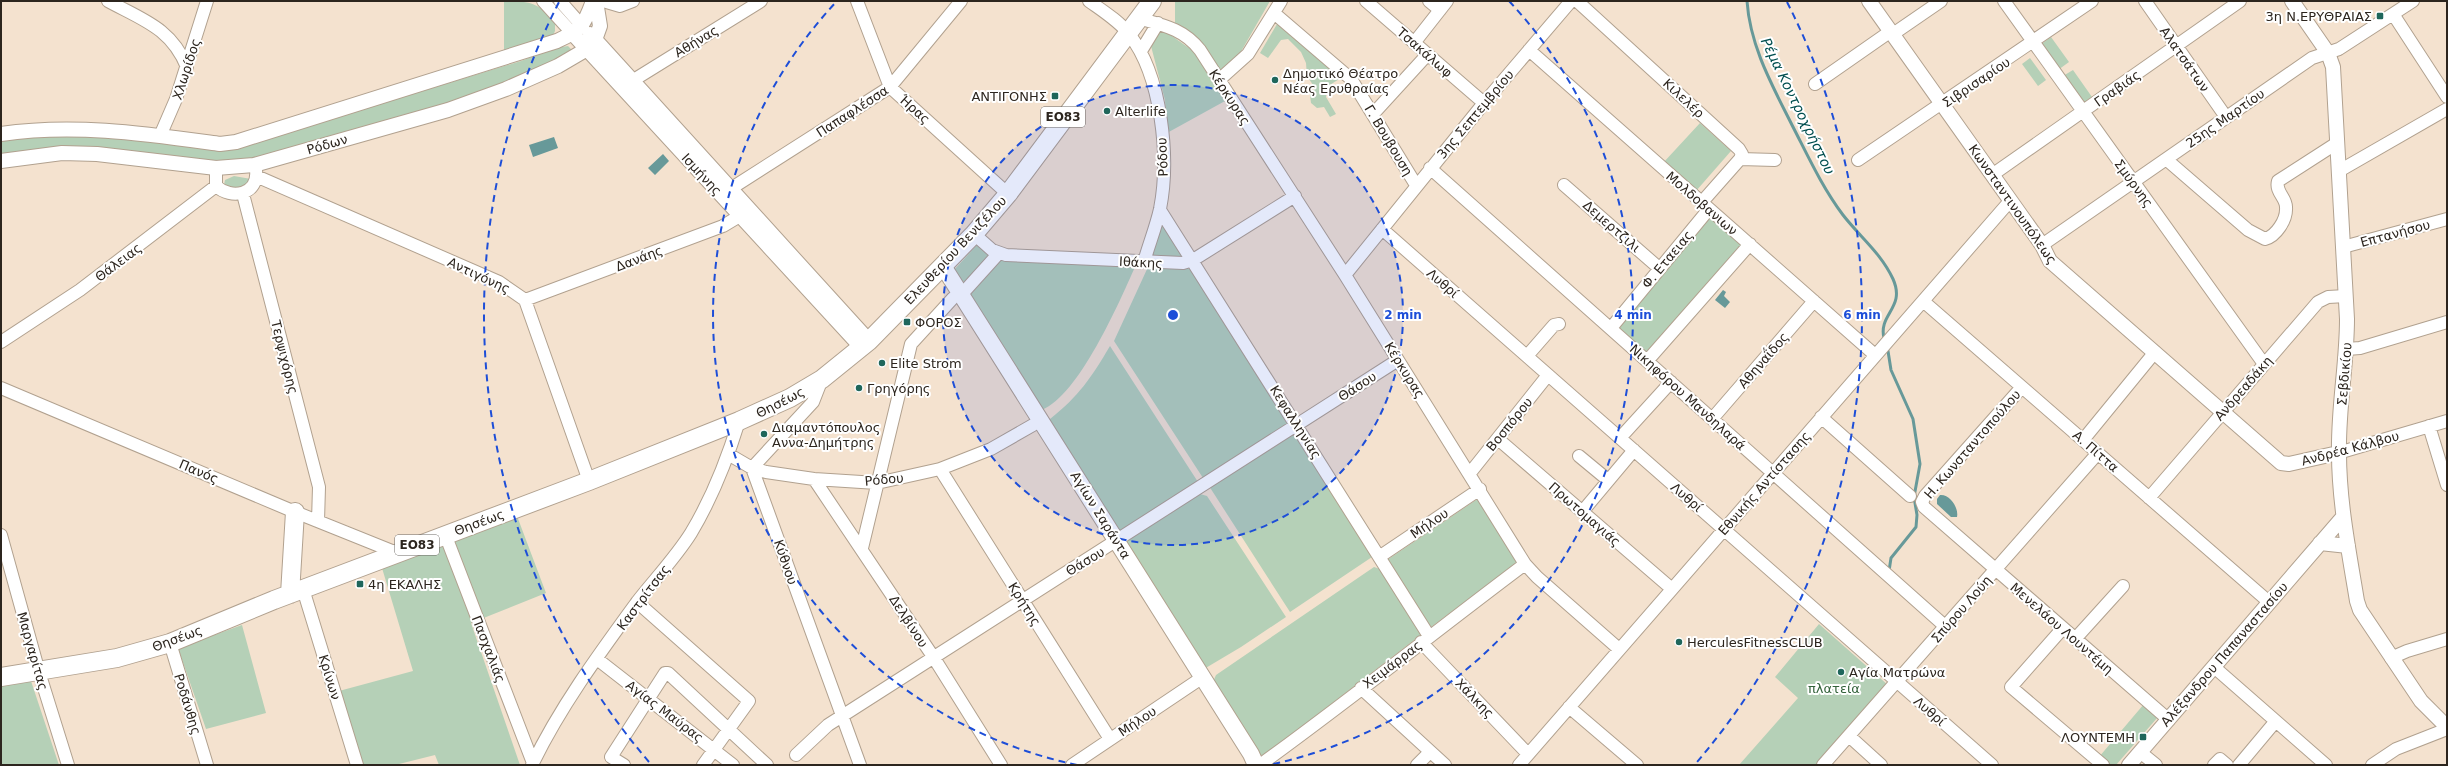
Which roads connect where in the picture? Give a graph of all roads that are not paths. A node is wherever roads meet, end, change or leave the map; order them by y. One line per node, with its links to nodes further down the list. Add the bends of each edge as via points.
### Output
1 (108, 1): 41 (street, via 168,36 181,52)
2 (208, 1): 41 (street, Χλωρίδος)
3 (543, 1): 31 (street, Ισμήνης)
4 (560, 1): 31 (street, Ισμήνης)
5 (595, 1): 31 (street); 35 (street, via 600,26)
6 (603, 1): 7 (street, via 620,6)
7 (633, 1)
8 (761, 1): 43 (street, Αθήνας)
9 (857, 1): 45 (street, Ήρας)
10 (961, 1): 45 (street, Παπαφλέσσα)
11 (1089, 1): 30 (street)
12 (1152, 1): 30 (main road, Ελευθερίου Βενιζέλου / ΕΟ83)
13 (1282, 1): 27 (street)
14 (1366, 1): 34 (street, Τσακάλωφ)
15 (1429, 1): 26 (street)
16 (1571, 1): 37 (street, 3ης Σεπτεμβρίου)
17 (1577, 1): 56 (street, Κιλελέρ, via 1739,149 1742,154)
18 (1869, 1): 32 (street, Κωνσταντινουπόλεως)
19 (1941, 1): 32 (street)
20 (2004, 1): 33 (street, Σμύρνης)
21 (2092, 1): 33 (street, Σιβρισαρίου)
22 (2145, 1): 36 (street, Αλατσάτων)
23 (2240, 1): 36 (street, Γραβιάς)
24 (2292, 1): 39 (street, Σεβδικίου)
25 (2413, 1): 28 (street, 25ης Μαρτίου)
26 (1443, 6): 34 (street)
27 (1274, 13): 42 (street, via 1248,54); 51 (street, Γ. Βουβουση, via 1345,73)
28 (2393, 14): 39 (street, 25ης Μαρτίου, via 2340,49); 46 (street)
29 (1158, 23): 30 (street, Κέρκυρας); 38 (street); 42 (street, Κέρκυρας, via 1178,29 1193,40)
30 (1133, 25): 38 (street, Ρόδου); 72 (main road, Ελευθερίου Βενιζέλου / ΕΟ83)
31 (578, 30): 35 (street, Ισμήνης); 54 (street, Ρόδων, via 539,47 236,142 220,144)
32 (1892, 33): 44 (street); 48 (street, Κωνσταντινουπόλεως)
33 (2034, 42): 48 (street, Σιβρισαρίου); 50 (street, Σμύρνης)
34 (1414, 43): 40 (street, Τσακάλωφ)
35 (591, 45): 43 (street, Ισμήνης); 63 (street, Ρόδων, via 541,74 448,110); 70 (street, Ισμήνης)
36 (2176, 46): 50 (street, Γραβιάς); 52 (street, Αλατσάτων)
37 (1529, 50): 47 (street, 3ης Σεπτεμβρίου); 75 (street, Μολδοβανιων)
38 (1142, 51): 76 (street, Ρόδου, via 1160,108 1163,187)
39 (2328, 53): 52 (street, 25ης Μαρτίου, via 2312,58); 55 (street, Σεβδικίου, via 2333,67)
40 (1428, 55): 47 (street, Τσακάλωφ); 51 (street)
41 (187, 68): 54 (street, Χλωρίδος)
42 (1219, 80): 73 (street, Κέρκυρας)
43 (632, 81): 70 (street, Ισμήνης)
44 (1815, 84)
45 (890, 87): 70 (street, Παπαφλέσσα); 72 (street, Ήρας)
46 (2447, 97)
47 (1484, 103): 62 (street, 3ης Σεπτεμβρίου)
48 (1942, 104): 58 (street, Σιβρισαρίου); 65 (street, Κωνσταντινουπόλεως)
49 (2447, 109): 64 (street)
50 (2083, 112): 65 (street, Γραβιάς); 66 (street, Σμύρνης)
51 (1374, 113): 67 (street, Γ. Βουβουση)
52 (2226, 117): 59 (street, 25ης Μαρτίου)
53 (1, 134): 54 (street, Ρόδων, via 78,128)
54 (160, 136)
55 (2338, 143): 59 (street, via 2278,181 2277,190 2286,207 2285,215 2270,238 2265,239 2248,230); 64 (street, Σεβδικίου)
56 (1740, 158): 57 (street); 75 (street)
57 (1775, 160)
58 (1858, 160)
59 (2167, 160): 66 (street, 25ης Μαρτίου)
60 (1, 161): 61 (street, Ρόδων, via 62,153 97,154)
61 (216, 168): 63 (street, Ρόδων); 69 (street)
62 (1430, 168): 67 (street, 3ης Σεπτεμβρίου); 97 (street, Νικηφόρου Μανδηλαρά)
63 (255, 171): 71 (street, via 252,188); 92 (street, Αντιγόνης, via 499,282)
64 (2339, 171): 83 (street, Σεβδικίου)
65 (1992, 175): 74 (street, Κωνσταντινουπόλεως)
66 (2134, 182): 82 (street, 25ης Μαρτίου); 106 (street, Σμύρνης)
67 (1416, 185): 79 (street, 3ης Σεπτεμβρίου)
68 (1564, 185): 87 (street, Δεμερτζιλι)
69 (216, 186): 71 (street, via 232,194); 98 (street, Θάλειας, via 80,290)
70 (726, 192): 77 (street, Ισμήνης)
71 (243, 194): 144 (street, Τερψιχόρης, via 319,487)
72 (1008, 194): 80 (main road, Ελευθερίου Βενιζέλου / ΕΟ83)
73 (1295, 196): 85 (street, Ιθάκης); 89 (street, Κέρκυρας)
74 (2010, 201): 82 (street, Κωνσταντινουπόλεως); 94 (street, Εθνικής Αντίστασης)
75 (1706, 206): 81 (street, Μολδοβανιων); 87 (street, Φ. Εταειας)
76 (1160, 210): 85 (street, Κεφαλληνίας); 86 (street, Ρόδου)
77 (745, 213): 92 (street, Δανάης, via 715,229); 99 (street, Ισμήνης)
78 (2447, 219): 83 (street, Επτανήσου)
79 (1382, 229): 89 (street, 3ης Σεπτεμβρίου); 103 (street, Λυθρί)
80 (974, 234): 84 (street); 88 (main road, Ελευθερίου Βενιζέλου / ΕΟ83)
81 (1750, 244): 93 (street, Μολδοβανιων); 105 (street)
82 (2042, 245): 101 (street, Κωνσταντινουπόλεως, via 2050,261)
83 (2343, 247): 91 (street, Σεβδικίου)
84 (999, 253): 86 (street, Ιθάκης); 90 (street)
85 (1193, 260): 86 (street, Ιθάκης, via 1183,263); 118 (street, Κεφαλληνίας)
86 (1144, 262)
87 (1659, 268): 97 (street, Φ. Εταειας)
88 (939, 270): 90 (main road, Αγίων Σαράντα); 99 (main road, Ελευθερίου Βενιζέλου / ΕΟ83)
89 (1345, 275): 104 (street, Κέρκυρας)
90 (957, 296): 117 (main road, Αγίων Σαράντα); 135 (street, via 911,344); 148 (main road, Αγίων Σαράντα)
91 (2346, 296): 100 (street, Σεβδικίου); 106 (street, Ανδρεαδάκη, via 2328,297 2318,302)
92 (526, 300): 134 (street, Αντιγόνης)
93 (1814, 301): 102 (street, Μολδοβανιων); 114 (street, Αθηναΐδος)
94 (1923, 301): 102 (street, Εθνικής Αντίστασης); 110 (street, Α. Πίττα)
95 (2447, 322): 100 (street)
96 (1559, 324): 103 (street, via 1554,325)
97 (1610, 328): 105 (street, Νικηφόρου Μανδηλαρά)
98 (1, 342)
99 (865, 345): 108 (main road, Θησέως / ΕΟ83)
100 (2347, 350): 125 (street, Σεβδικίου)
101 (2155, 352): 112 (street, Κωνσταντινουπόλεως); 122 (street)
102 (1875, 355): 113 (street, Εθνικής Αντίστασης)
103 (1527, 356): 107 (street, Λυθρί)
104 (1398, 360): 118 (street, Θάσου); 130 (street, Κέρκυρας)
105 (1647, 361): 109 (street, Νικηφόρου Μανδηλαρά)
106 (2264, 364): 112 (street, Ανδρεαδάκη)
107 (1548, 375): 120 (street, Λυθρί); 121 (street, Βοσπόρου)
108 (822, 379): 115 (main road, Θησέως / ΕΟ83, via 790,398); 128 (street, via 814,402)
109 (1671, 382): 114 (street, Νικηφόρου Μανδηλαρά); 120 (street)
110 (2022, 387): 122 (street, Α. Πίττα); 140 (street, Η. Κωνσταντοπούλου)
111 (1, 388): 141 (street, Πανός)
112 (2223, 412): 125 (street, Ανδρέα Κάλβου, via 2281,464); 139 (street, Ανδρεαδάκη)
113 (1821, 417): 131 (street, Εθνικής Αντίστασης); 138 (street)
114 (1712, 418): 131 (street, Νικηφόρου Μανδηλαρά)
115 (739, 421): 126 (street, Καστρίτσας); 134 (main road, Θησέως / ΕΟ83)
116 (2447, 421): 119 (street, Ανδρέα Κάλβου)
117 (1033, 425): 129 (street, Ρόδου, via 991,449); 148 (main road, Αγίων Σαράντα)
118 (1297, 425): 148 (street, Θάσου); 153 (street, Κεφαλληνίας)
119 (2430, 426): 125 (street, Ανδρέα Κάλβου); 136 (street)
120 (1620, 438): 123 (street, Λυθρί)
121 (1498, 439): 130 (street, Βοσπόρου); 142 (street, Πρωτομαγιάς)
122 (2083, 440): 124 (street, Α. Πίττα)
123 (1634, 450): 133 (street); 145 (street, Λυθρί)
124 (2098, 453): 139 (street, Α. Πίττα); 155 (street, Σπύρου Λούη)
125 (2338, 453): 143 (street, Σεβδικίου)
126 (728, 454): 128 (street, Ρόδου); 160 (street, Καστρίτσας, via 714,490 691,533)
127 (1579, 456): 133 (street)
128 (752, 468): 132 (street, Ρόδου); 180 (street, Κύθνου)
129 (940, 469): 135 (street, Ρόδου); 159 (street, Κρήτης)
130 (1470, 473): 137 (street, Κέρκυρας)
131 (1773, 473): 145 (street, Εθνικής Αντίστασης); 162 (street, Νικηφόρου Μανδηλαρά)
132 (814, 479): 135 (street, Ρόδου); 151 (street, Δελβίνου)
133 (1608, 480): 142 (street)
134 (589, 481): 146 (main road, Θησέως / ΕΟ83)
135 (877, 483): 151 (street)
136 (2447, 485)
137 (1480, 489): 153 (street, Μήλου); 154 (street, Κέρκυρας)
138 (1910, 496)
139 (2149, 498): 161 (street, Α. Πίττα)
140 (1922, 502): 155 (street, Μενελάου Λουντέμη, via 1928,511)
141 (295, 512): 144 (street, Πανός); 158 (main road)
142 (1582, 512): 157 (street, Πρωτομαγιάς)
143 (2343, 517): 149 (street, Αλέξανδρου Παπαναστασίου); 150 (street, Σεβδικίου)
144 (318, 521): 152 (street, Πανός)
145 (1724, 529): 157 (street, Εθνικής Αντίστασης); 176 (street, Λυθρί)
146 (445, 534): 152 (main road, Θησέως / ΕΟ83); 192 (street, Πασχαλιάς)
147 (1, 536): 173 (street, Μαργαρίτας)
148 (1114, 543): 159 (street, Θάσου); 175 (main road, Αγίων Σαράντα)
149 (2320, 543): 150 (street); 161 (street, Αλέξανδρου Παπαναστασίου)
150 (2348, 546): 170 (street, Σεβδικίου, via 2360,610)
151 (862, 548): 169 (street, Δελβίνου)
152 (397, 553): 158 (main road, Θησέως / ΕΟ83)
153 (1379, 557): 164 (street, Κεφαλληνίας)
154 (1525, 564): 164 (street, Χειμάρρας); 168 (street, Κέρκυρας)
155 (1995, 570): 162 (street, Σπύρου Λούη); 163 (street, Μενελάου Λουντέμη)
156 (2123, 586): 165 (street)
157 (1672, 589): 168 (street, Εθνικής Αντίστασης)
158 (296, 592): 167 (main road, Θησέως / ΕΟ83); 195 (street, Κρίνων)
159 (1022, 599): 169 (street, Θάσου); 186 (street, Κρήτης)
160 (637, 602): 171 (street, Καστρίτσας); 184 (street, via 747,698 747,706)
161 (2269, 602): 172 (street, Αλέξανδρου Παπαναστασίου)
162 (1946, 627): 176 (street, Σπύρου Λούη)
163 (2063, 628): 165 (street, Μενελάου Λουντέμη); 212 (street, via 2011,687)
164 (1425, 639): 177 (street, Χειμάρρας); 190 (street, Χάλκης)
165 (2075, 639): 181 (street, Μενελάου Λουντέμη)
166 (2447, 639): 170 (street)
167 (170, 643): 173 (main road, Θησέως / ΕΟ83, via 117,658); 194 (street, Ροδάνθης)
168 (1619, 649): 179 (street, Εθνικής Αντίστασης)
169 (934, 658): 180 (street, Θάσου); 201 (street, Δελβίνου)
170 (2391, 658): 183 (street, Σεβδικίου, via 2421,701)
171 (597, 659): 178 (street, Αγίας Μαύρας); 192 (street, Καστρίτσας, via 542,744)
172 (2214, 667): 181 (street, Αλέξανδρου Παπαναστασίου); 182 (street)
173 (38, 672): 174 (main road, Θησέως / ΕΟ83); 193 (street, Μαργαρίτας)
174 (1, 677)
175 (1199, 680): 186 (street, Μήλου); 203 (main road, Αγίων Σαράντα, via 1246,759)
176 (1897, 682): 185 (street, Σπύρου Λούη); 211 (street, Λυθρί)
177 (1361, 688): 188 (street); 204 (street, Χειμάρρας)
178 (648, 699): 184 (street, via 665,674 670,674); 187 (street, Αγίας Μαύρας); 196 (street, via 611,756)
179 (1569, 706): 190 (street, Εθνικής Αντίστασης); 208 (street)
180 (842, 716): 191 (street, Θάσου, via 814,736); 200 (street, Κύθνου)
181 (2168, 720): 189 (street, Αλέξανδρου Παπαναστασίου)
182 (2275, 722): 217 (street); 218 (street)
183 (2447, 728): 219 (street, via 2396,749)
184 (728, 729): 187 (street); 199 (street)
185 (1849, 736): 209 (street, Σπύρου Λούη); 210 (street)
186 (1110, 739): 202 (street, Μήλου)
187 (716, 750): 197 (street); 198 (street, Αγίας Μαύρας)
188 (1430, 752): 205 (street); 206 (street)
189 (2140, 752): 213 (street, Αλέξανδρου Παπαναστασίου); 214 (street)
190 (1528, 754): 207 (street, Εθνικής Αντίστασης)
191 (796, 755)
192 (532, 764)
193 (68, 765)
194 (207, 765)
195 (357, 765)
196 (624, 765)
197 (703, 765)
198 (733, 765)
199 (767, 765)
200 (860, 765)
201 (1001, 765)
202 (1072, 765)
203 (1255, 765)
204 (1260, 765)
205 (1417, 765)
206 (1445, 765)
207 (1519, 765)
208 (1637, 765)
209 (1823, 765)
210 (1881, 765)
211 (1992, 765)
212 (2103, 765)
213 (2129, 765)
214 (2156, 765)
215 (2214, 765): 216 (street, via 2220,758)
216 (2227, 765)
217 (2239, 765)
218 (2326, 765)
219 (2372, 765)

